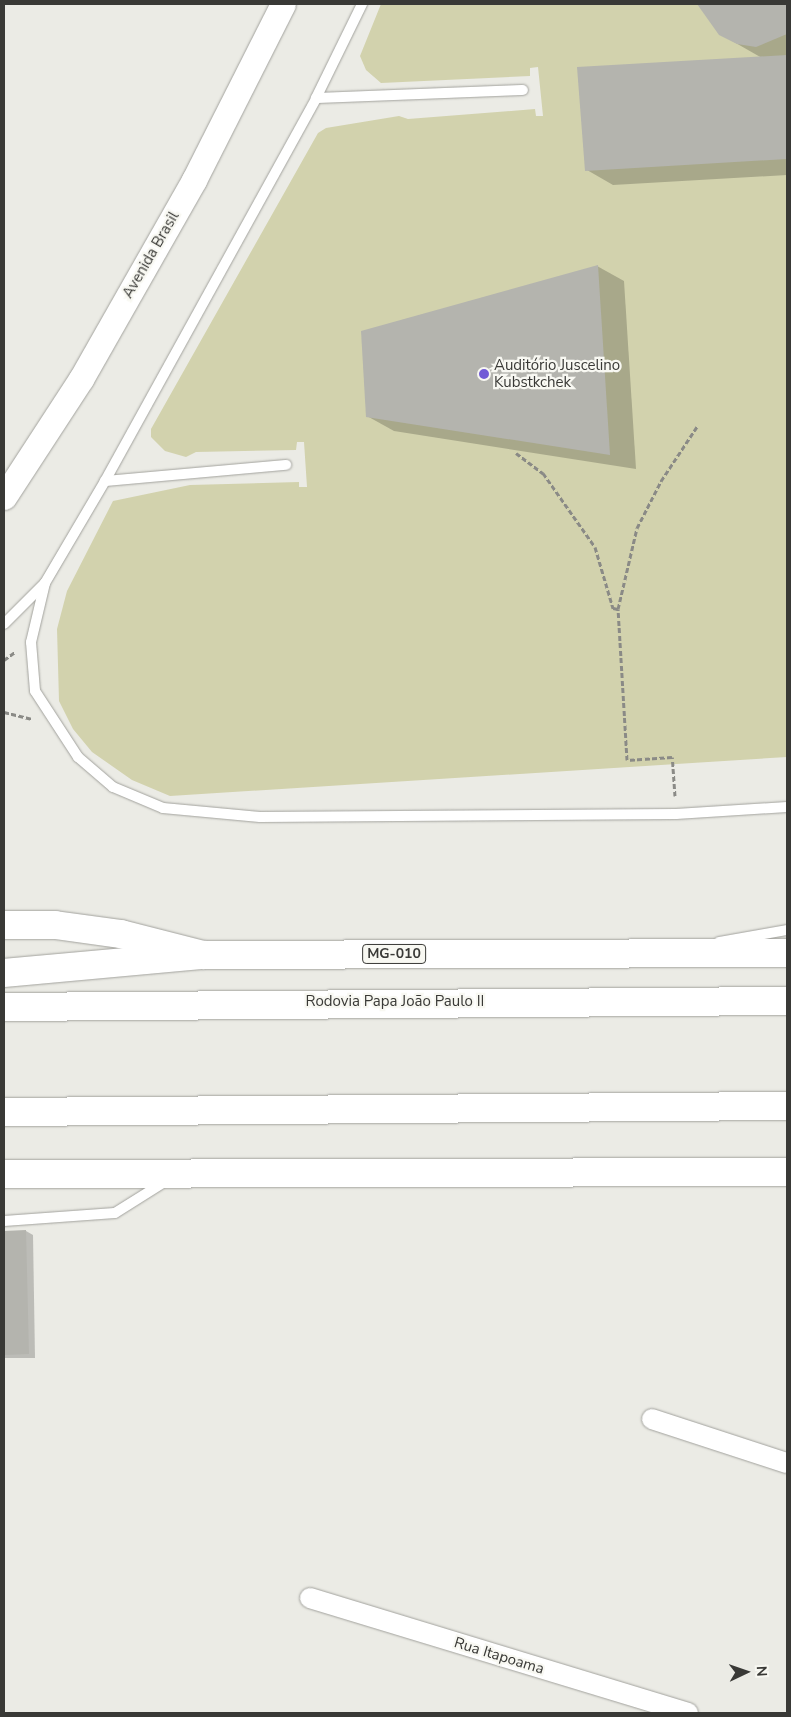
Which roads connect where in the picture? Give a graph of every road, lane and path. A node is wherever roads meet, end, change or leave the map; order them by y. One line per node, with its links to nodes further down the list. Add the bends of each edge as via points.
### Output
1 (283, 4): 9 (street, Avenida Brasil, via 189,189 81,379)
2 (362, 4): 4 (lane)
3 (524, 90): 4 (lane)
4 (316, 98): 8 (lane)
5 (698, 425): 11 (path, via 661,481 637,528)
6 (516, 453): 11 (path, via 543,473 582,526 595,547 613,608)
7 (286, 465): 8 (lane)
8 (105, 481): 10 (lane)
9 (4, 497)
10 (45, 583): 12 (lane); 14 (lane, via 31,642 34,691 78,757 114,787 163,808 260,817)
11 (618, 609): 14 (path, via 627,760 672,757)
12 (4, 624)
13 (787, 807): 14 (lane)
14 (676, 814)
15 (4, 925): 19 (main road, MG-010, via 55,925 121,934)
16 (787, 930): 17 (lane)
17 (650, 953): 18 (main road, MG-010); 19 (main road, MG-010)
18 (787, 953)
19 (203, 955): 20 (main road)
20 (4, 973)
21 (787, 1001): 22 (main road, Rodovia Papa João Paulo II)
22 (4, 1007)
23 (787, 1106): 24 (main road)
24 (4, 1112)
25 (182, 1172): 26 (main road); 27 (main road); 28 (lane, via 115,1213)
26 (787, 1172)
27 (4, 1174)
28 (4, 1220)
29 (652, 1419): 30 (street)
30 (787, 1463)
31 (310, 1598): 32 (street, Rua Itapoama)
32 (688, 1713)

